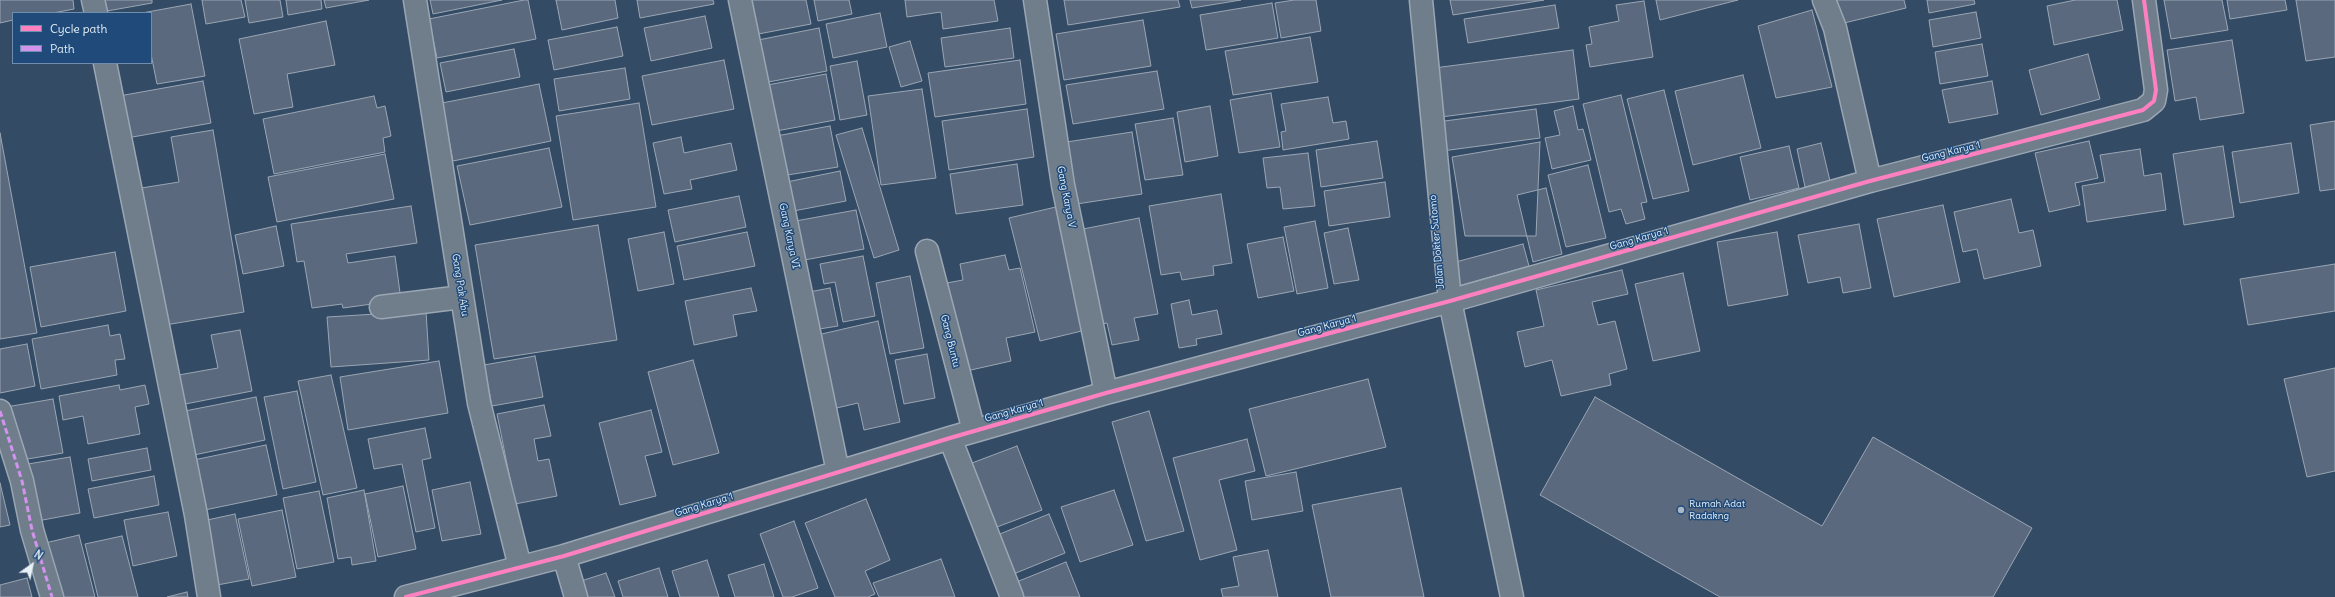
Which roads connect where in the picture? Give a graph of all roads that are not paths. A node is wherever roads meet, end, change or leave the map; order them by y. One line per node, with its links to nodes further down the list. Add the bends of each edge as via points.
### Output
1 (93, 0): 8 (street)
2 (414, 0): 12 (street, Gang Pak Abu)
3 (740, 0): 19 (street, Gang Karya VI)
4 (1035, 0): 15 (street, Gang Karya V, via 1063,185)
5 (1421, 0): 13 (street, Jalan Dokter Sutomo)
6 (1824, 0): 10 (street, via 1835,28)
7 (2144, 0): 10 (street, Gang Karya 1, via 2156,90 2154,101 2147,108 2100,123)
8 (96, 12)
9 (106, 64): 23 (street)
10 (1870, 181): 13 (street, Gang Karya 1)
11 (928, 251): 17 (street, Gang Buntu)
12 (462, 297): 14 (street); 21 (street, Gang Pak Abu, via 479,403)
13 (1450, 301): 15 (street, Gang Karya 1); 27 (street, Jalan Dokter Sutomo)
14 (381, 307)
15 (1106, 393): 17 (street, Gang Karya 1)
16 (0, 411): 22 (street, via 22,482 32,530)
17 (974, 431): 18 (street, Gang Karya 1)
18 (950, 438): 19 (street, Gang Karya 1); 26 (street)
19 (838, 472): 20 (street, Gang Karya 1)
20 (564, 556): 21 (street, Gang Karya 1); 25 (street)
21 (520, 566): 24 (street, Gang Karya 1)
22 (52, 597)
23 (210, 597)
24 (406, 597)
25 (576, 597)
26 (1012, 597)
27 (1512, 597)

